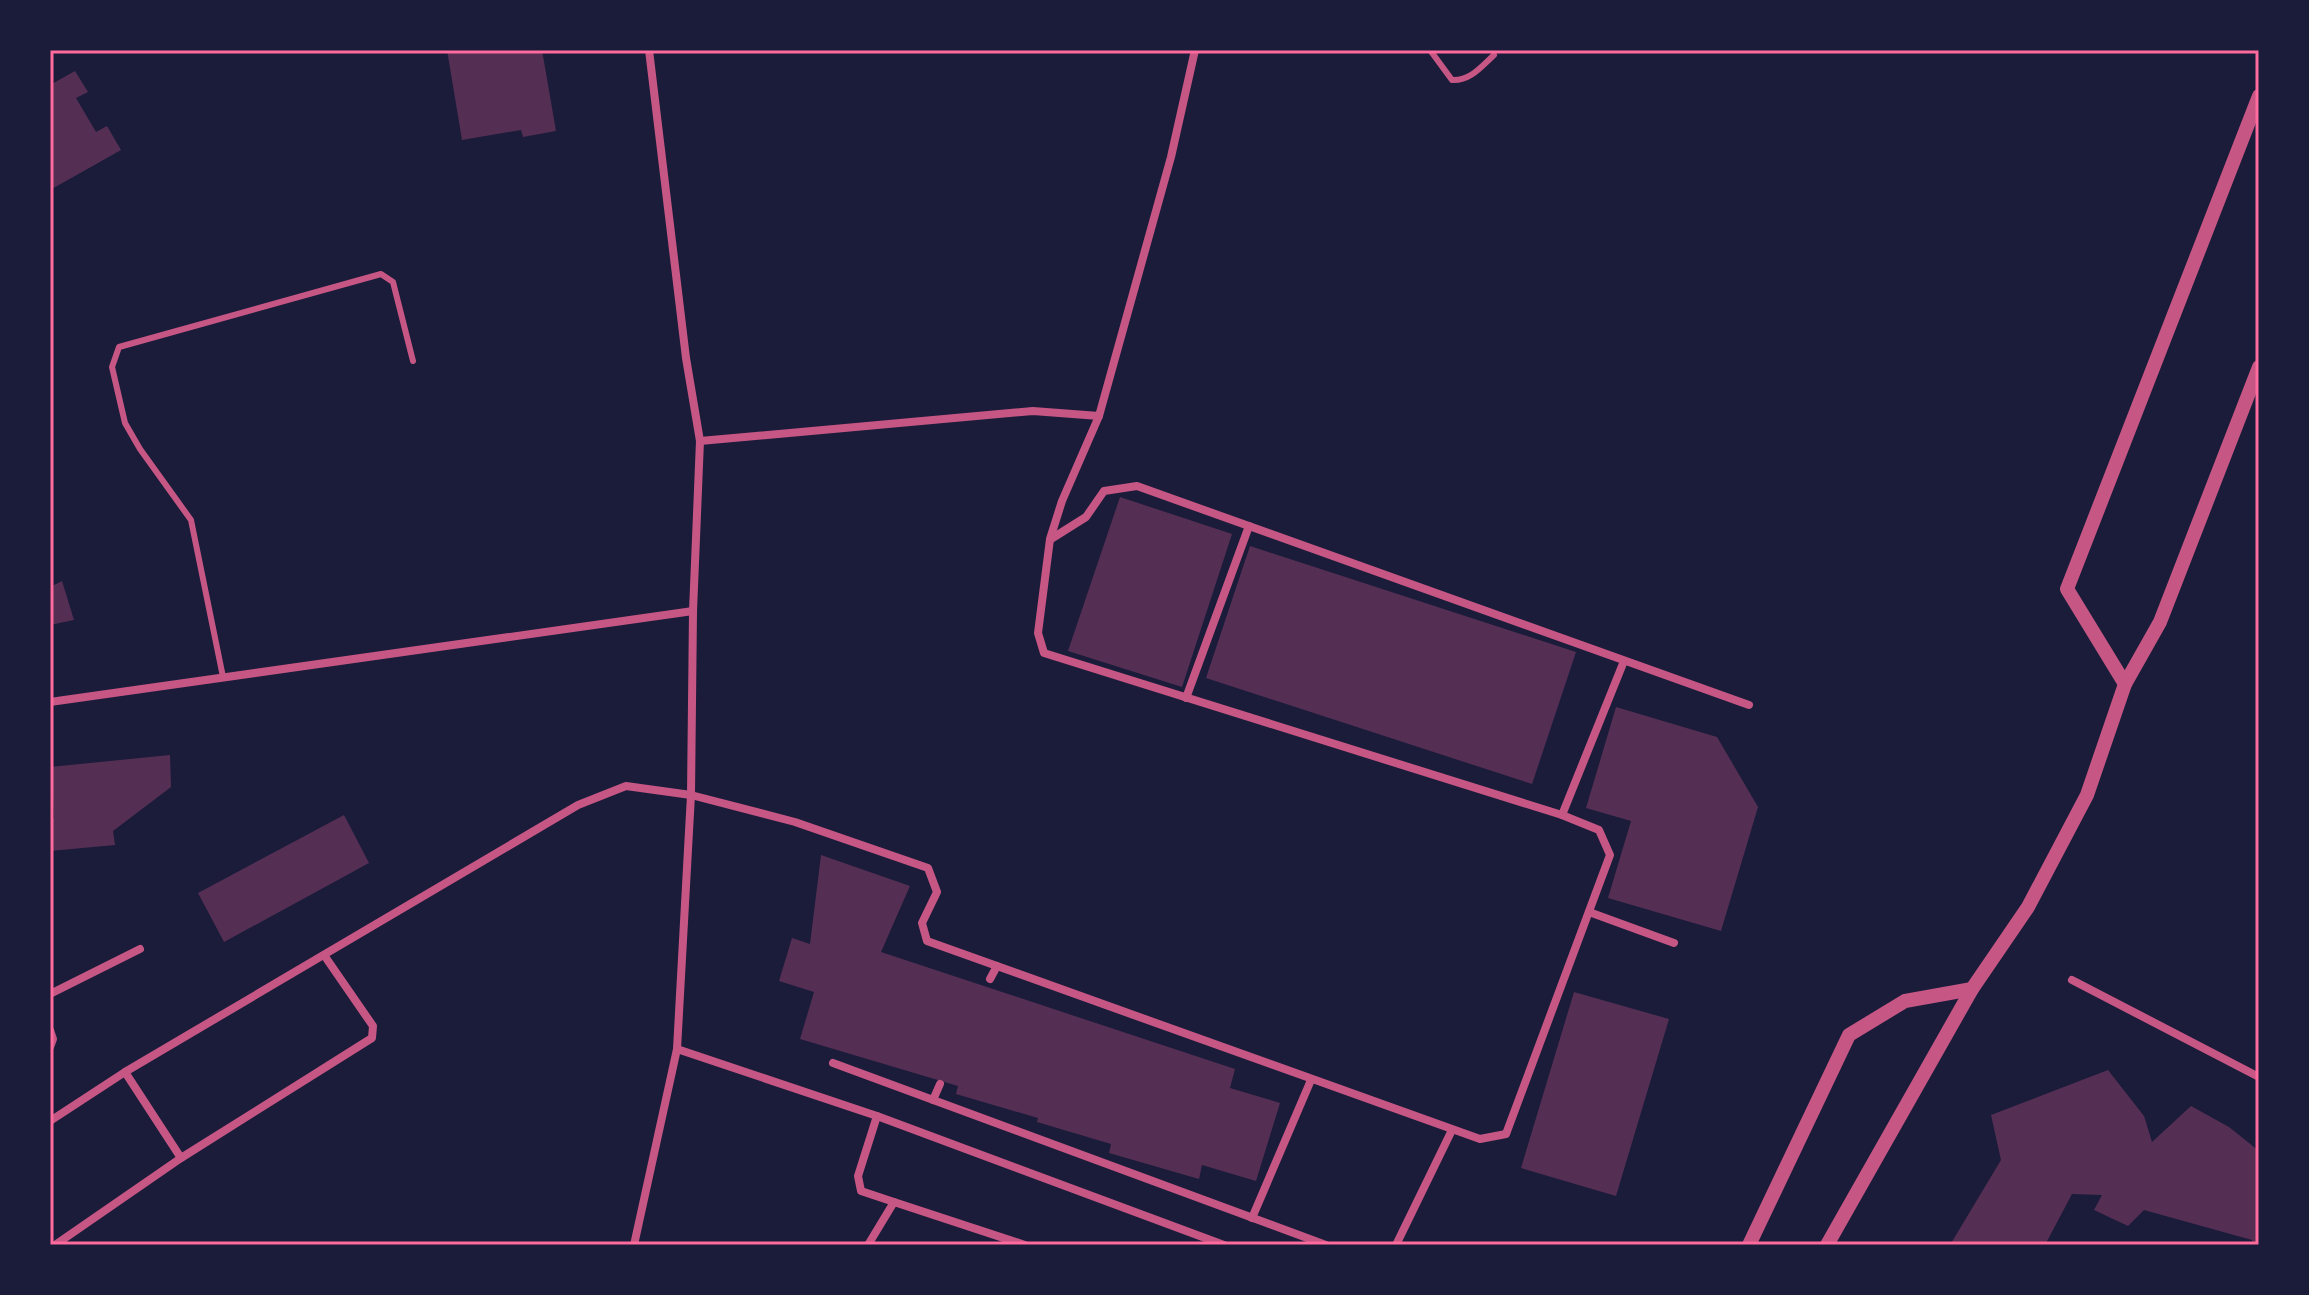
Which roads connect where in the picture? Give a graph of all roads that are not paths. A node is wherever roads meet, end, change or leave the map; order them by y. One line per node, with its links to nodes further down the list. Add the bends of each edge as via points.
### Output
1 (649, 50): 9 (street)
2 (1195, 50): 8 (street)
3 (1430, 50): 4 (lane, via 1452,80 1462,81)
4 (1494, 55)
5 (2259, 96): 15 (street, via 2067,589)
6 (413, 361): 14 (lane, via 393,282 381,274 119,347 112,367 125,423 191,520)
7 (2259, 367): 15 (street, via 2160,622)
8 (1099, 416): 9 (street, via 1033,411); 11 (street)
9 (700, 441): 12 (street)
10 (1249, 526): 11 (street, via 1137,486 1104,491 1086,517); 13 (street); 16 (street)
11 (1050, 539): 16 (street, via 1038,633 1044,653)
12 (693, 611): 14 (street); 19 (street)
13 (1624, 661): 18 (street); 20 (street)
14 (223, 677): 17 (street)
15 (2125, 684): 28 (street, via 2087,795 2028,907)
16 (1186, 698): 20 (street)
17 (50, 702)
18 (1749, 705)
19 (691, 795): 24 (street, via 626,786 578,805); 25 (street, via 795,822 928,868 937,892 922,923 927,941); 34 (street)
20 (1562, 815): 21 (street, via 1599,830 1610,855)
21 (1589, 912): 22 (street); 43 (street, via 1506,1134 1480,1139)
22 (1674, 943)
23 (140, 949): 29 (street)
24 (324, 955): 36 (street); 46 (street, via 373,1026 372,1038)
25 (997, 966): 26 (street); 30 (street)
26 (990, 979)
27 (2072, 980): 37 (street)
28 (1972, 989): 56 (street, via 1905,1001 1849,1035); 57 (street)
29 (50, 994)
30 (1132, 1015): 31 (street); 38 (street)
31 (1127, 1026)
32 (50, 1030): 33 (street)
33 (50, 1047)
34 (677, 1049): 41 (street); 50 (street)
35 (833, 1063): 40 (street)
36 (125, 1072): 42 (street); 46 (street)
37 (2259, 1077)
38 (1311, 1080): 43 (street); 48 (street)
39 (940, 1084): 40 (street)
40 (933, 1100): 45 (street)
41 (877, 1116): 47 (street, via 858,1176 861,1191); 53 (street)
42 (50, 1121)
43 (1452, 1130): 55 (street)
44 (1079, 1140): 45 (street)
45 (1074, 1151): 48 (street)
46 (181, 1158): 49 (street)
47 (894, 1202): 51 (street); 52 (street)
48 (1252, 1218): 54 (street)
49 (55, 1245)
50 (634, 1245)
51 (868, 1245)
52 (1025, 1245)
53 (1224, 1245)
54 (1326, 1245)
55 (1396, 1245)
56 (1749, 1245)
57 (1827, 1245)

